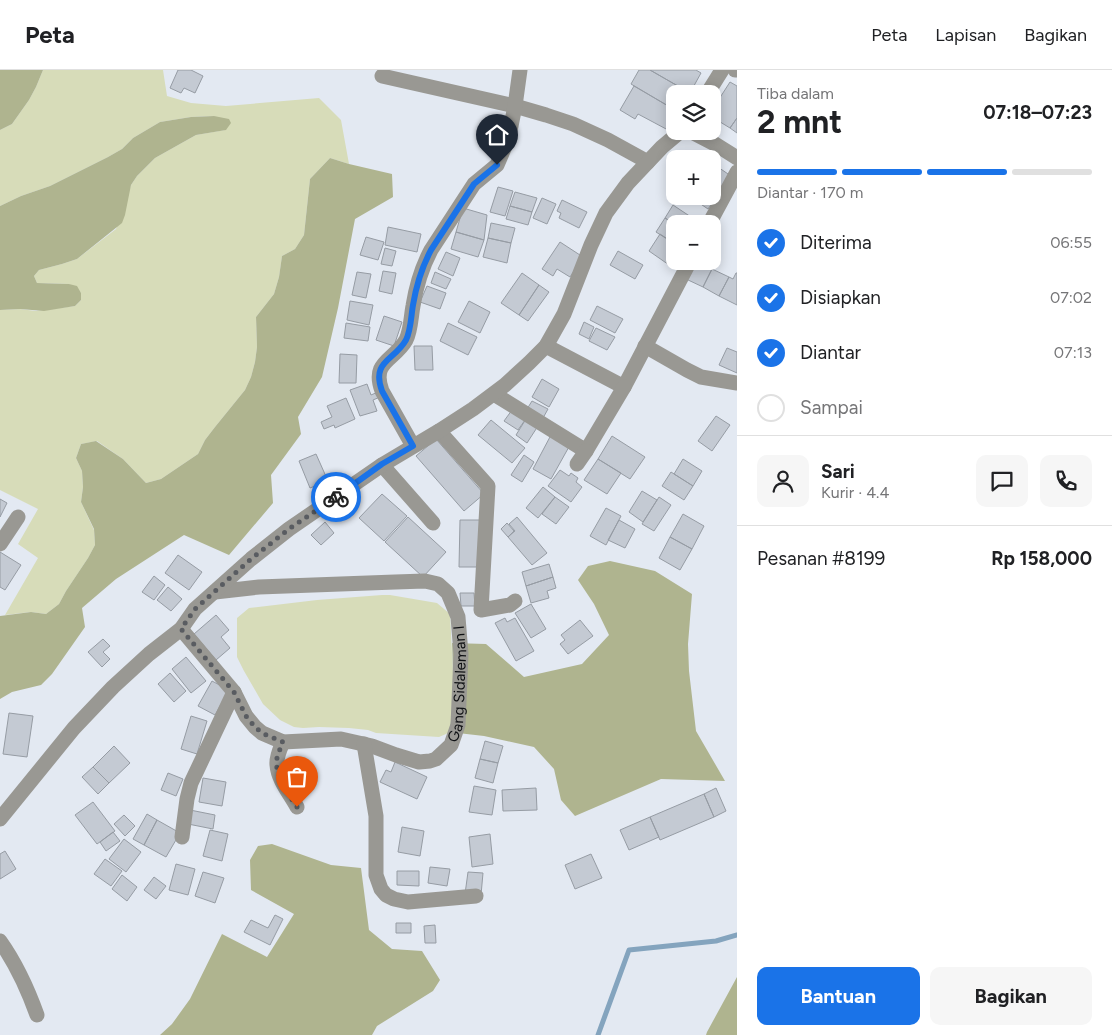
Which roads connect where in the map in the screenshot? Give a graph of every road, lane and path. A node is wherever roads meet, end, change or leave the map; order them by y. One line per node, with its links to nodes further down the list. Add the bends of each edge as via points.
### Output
1 (520, 70): 5 (street)
2 (722, 70): 4 (street)
3 (382, 76): 5 (street)
4 (713, 85)
5 (515, 106): 9 (street, via 573,124); 19 (street, via 497,165 474,184 431,250 420,279 406,339 378,376 382,391)
6 (670, 140): 9 (street)
7 (707, 140): 8 (street)
8 (737, 158)
9 (648, 162): 13 (street, via 606,213 564,314)
10 (737, 172): 11 (street)
11 (715, 215)
12 (685, 270): 14 (street)
13 (546, 346): 16 (street); 17 (street)
14 (645, 346): 15 (street, via 701,377); 16 (street)
15 (737, 383)
16 (624, 387): 17 (street, via 582,458)
17 (494, 394): 18 (street)
18 (439, 432): 19 (street); 27 (street, via 488,486)
19 (413, 446): 20 (street)
20 (382, 464): 22 (street); 24 (street, via 289,529)
21 (18, 517): 23 (street)
22 (433, 523)
23 (0, 544)
24 (214, 592): 26 (street, Gang Sidaleman I, via 259,587 425,581 438,584 448,593); 28 (street, via 195,609)
25 (515, 601): 27 (street, via 510,605)
26 (455, 610): 27 (street); 31 (street, Gang Sidaleman I, via 461,654 458,726 451,746 436,759 419,762)
27 (481, 610)
28 (181, 629): 29 (street, Gang Sidaleman I); 33 (street, via 113,687 74,728)
29 (234, 692): 30 (street, Gang Sidaleman I, via 255,727); 34 (street, via 191,783)
30 (283, 742): 31 (street, Gang Sidaleman I, via 341,739); 32 (street, via 277,765 281,780)
31 (364, 744): 35 (street, via 376,816 376,875 386,895 408,902)
32 (297, 807)
33 (0, 819)
34 (182, 837)
35 (476, 896)
36 (0, 941): 37 (street, via 21,975)
37 (37, 1014)

